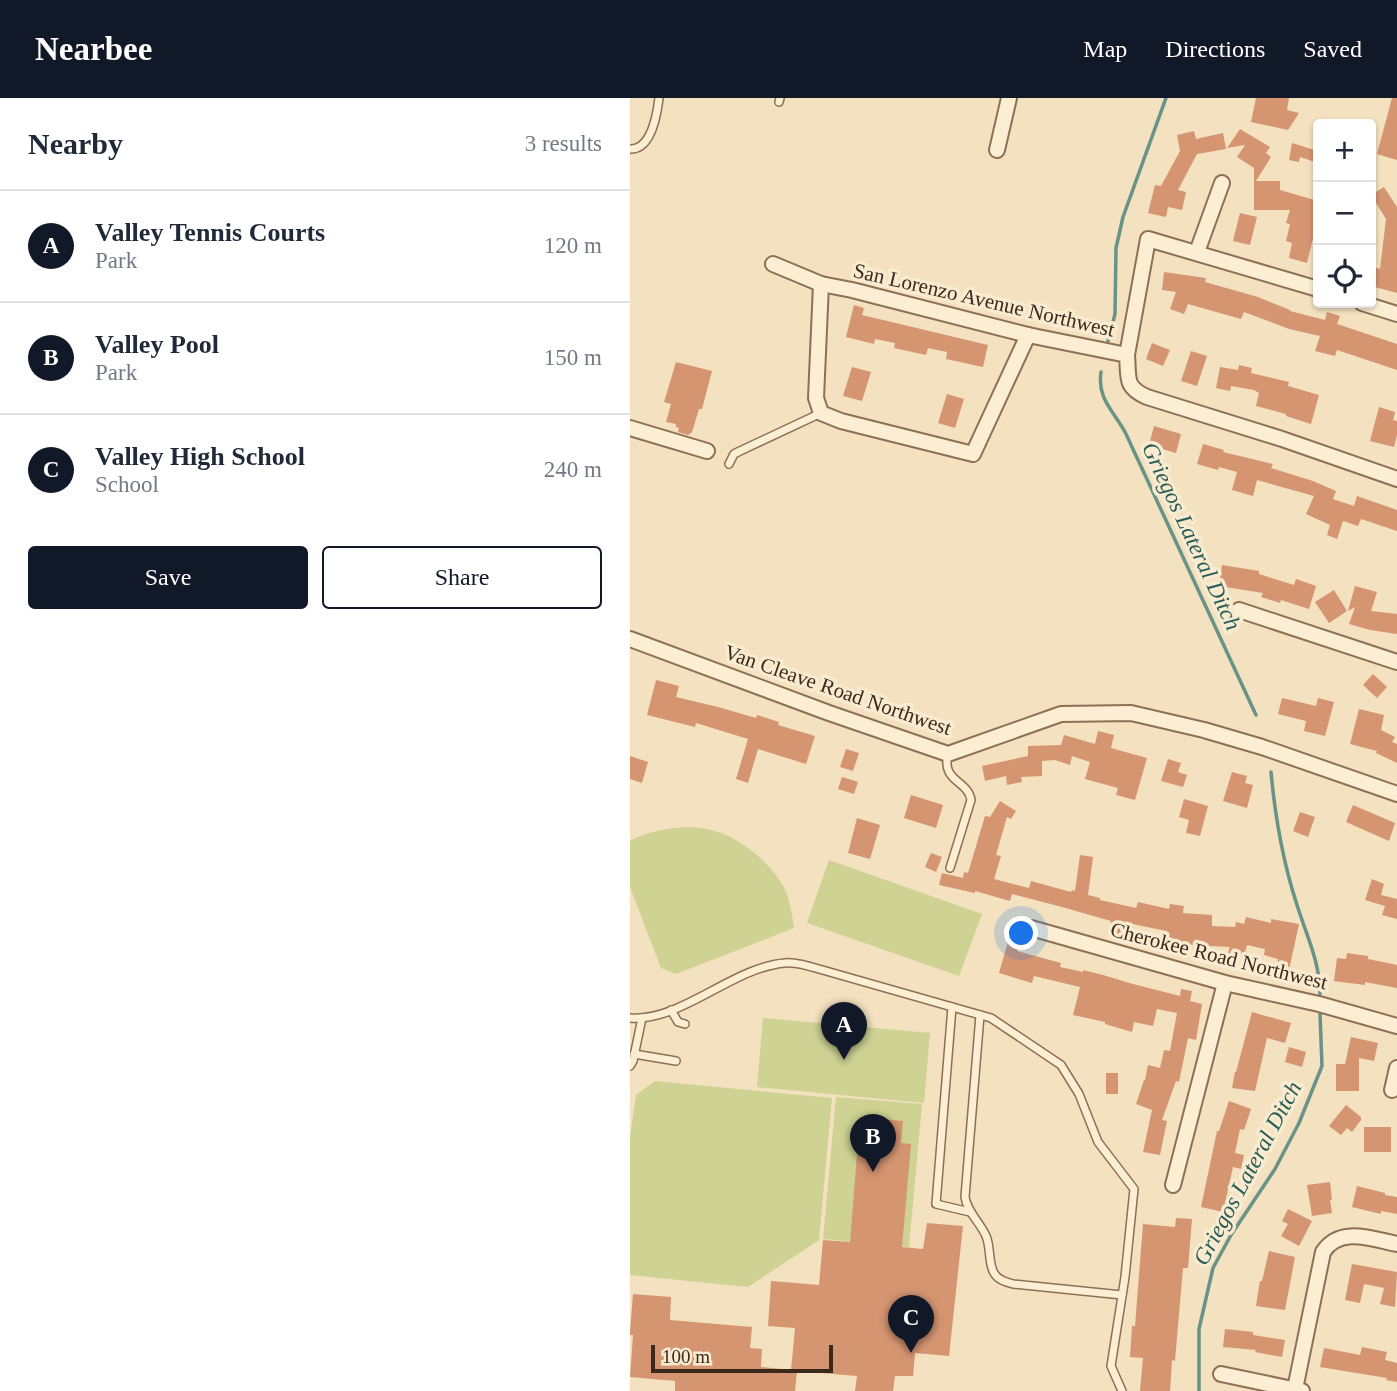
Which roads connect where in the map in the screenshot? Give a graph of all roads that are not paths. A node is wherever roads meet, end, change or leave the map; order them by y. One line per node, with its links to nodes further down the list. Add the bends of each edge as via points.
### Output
1 (659, 98): 3 (lane, via 649,135 643,145)
2 (1009, 98): 4 (street)
3 (630, 149)
4 (997, 150)
5 (1222, 183): 6 (street)
6 (1197, 252): 9 (street); 13 (street, via 1148,239)
7 (773, 264): 8 (street, San Lorenzo Avenue Northwest)
8 (821, 284): 12 (street, San Lorenzo Avenue Northwest); 14 (street, via 816,398)
9 (1313, 287)
10 (1376, 307): 11 (street)
11 (1397, 314)
12 (1028, 335): 13 (street, San Lorenzo Avenue Northwest); 14 (street, via 974,454)
13 (1127, 355): 18 (street, San Lorenzo Avenue Northwest, via 1129,385 1136,392)
14 (821, 413): 17 (lane, via 734,454)
15 (630, 428): 16 (street)
16 (707, 451)
17 (729, 464)
18 (1397, 479)
19 (1239, 610): 21 (street)
20 (630, 639): 22 (street, Van Cleave Road Northwest)
21 (1397, 662)
22 (947, 754): 23 (street, Van Cleave Road Northwest, via 1061,714 1131,713 1250,743); 24 (lane, via 946,768 971,800)
23 (1397, 794)
24 (950, 868)
25 (1031, 928): 26 (street, Cherokee Road Northwest)
26 (1225, 984): 33 (street, Cherokee Road Northwest, via 1318,1003); 39 (street)
27 (951, 1007): 28 (lane, via 788,962 759,968); 29 (lane); 40 (lane, via 936,1204)
28 (671, 1010): 31 (lane); 32 (lane, via 678,1022)
29 (980, 1016): 40 (lane, via 965,1197); 42 (lane, via 991,1018 1060,1065 1079,1094 1098,1142 1134,1189)
30 (630, 1018): 31 (lane)
31 (642, 1018): 34 (lane)
32 (685, 1024)
33 (1397, 1026)
34 (634, 1054): 35 (lane); 36 (lane)
35 (676, 1061)
36 (630, 1066)
37 (1397, 1068): 38 (street)
38 (1392, 1090)
39 (1174, 1185)
40 (971, 1212): 42 (lane, via 987,1238 993,1272 999,1279)
41 (1397, 1244): 44 (street, via 1349,1235 1328,1244)
42 (1122, 1295): 45 (lane, via 1111,1366)
43 (1221, 1374): 44 (street)
44 (1299, 1390)
45 (1122, 1391)

